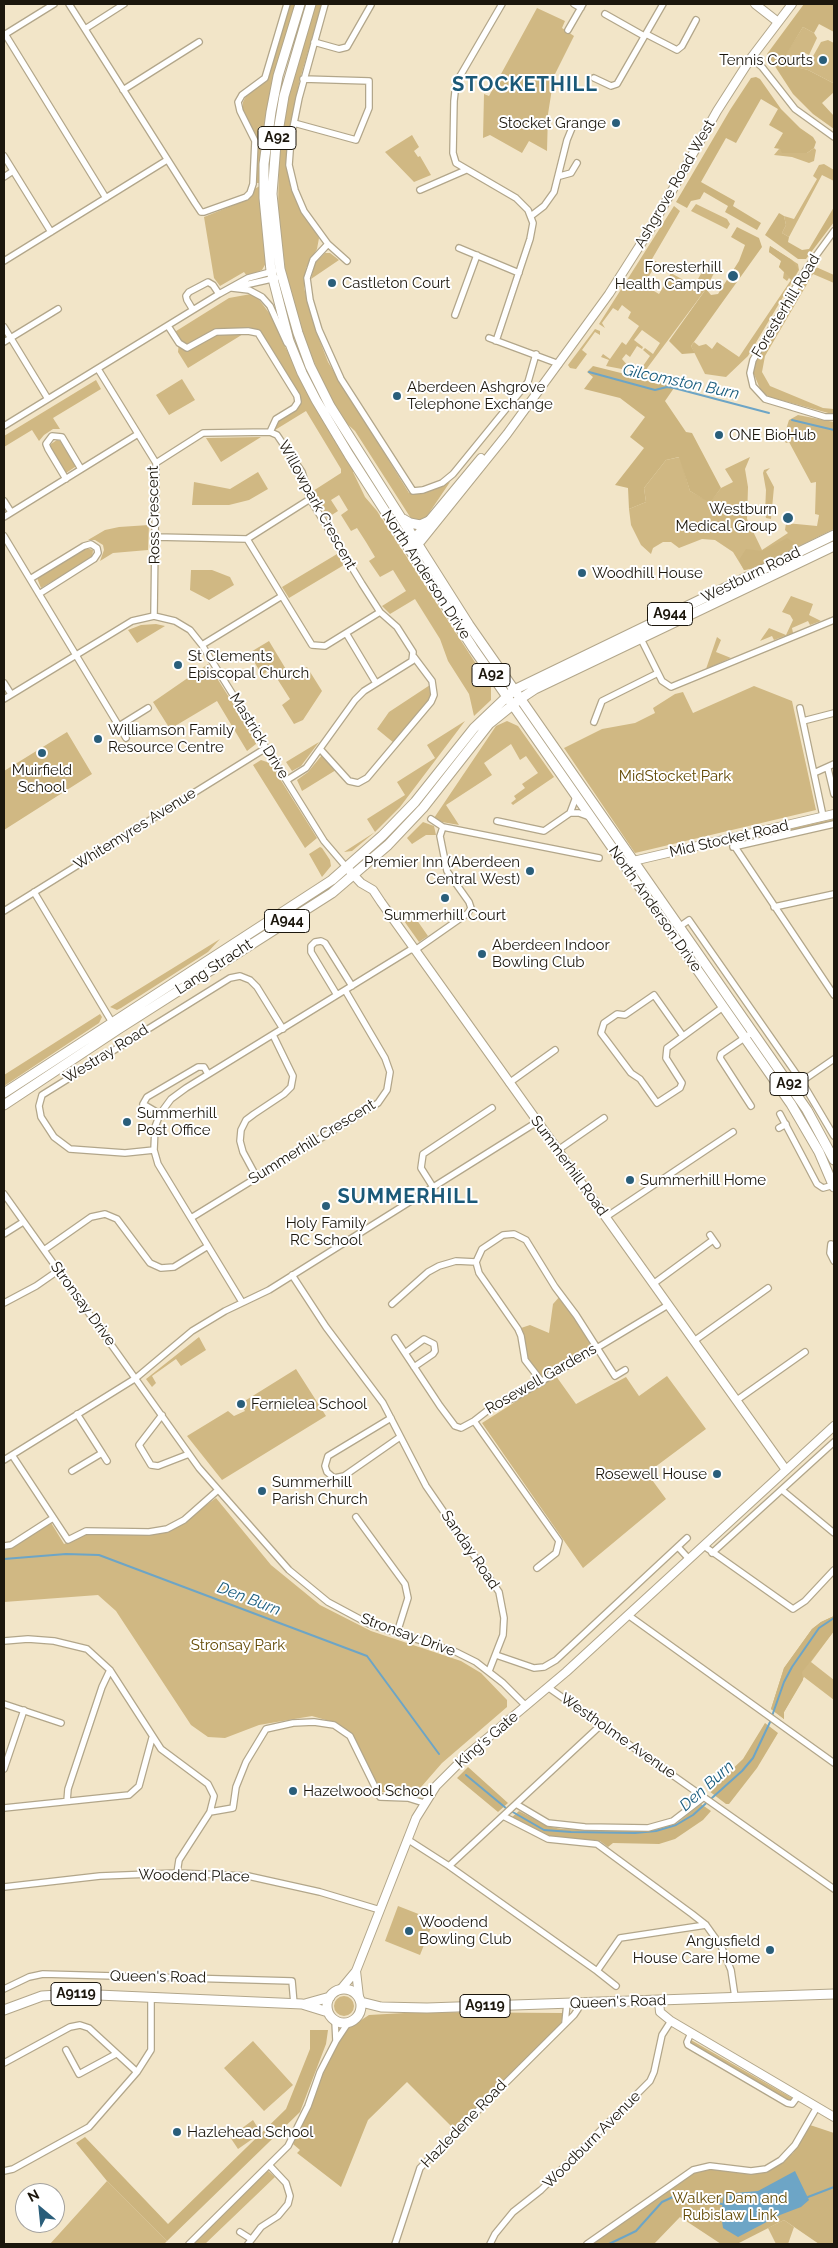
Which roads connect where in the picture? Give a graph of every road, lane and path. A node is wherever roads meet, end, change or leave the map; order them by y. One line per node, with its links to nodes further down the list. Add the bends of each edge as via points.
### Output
1 (54, 4): 20 (street)
2 (69, 4): 18 (street)
3 (124, 4): 18 (street)
4 (287, 4): 32 (street, via 267,74 238,102 255,141 250,192 246,197 201,212)
5 (300, 4): 50 (main road, North Anderson Drive / A92, via 278,76 268,128 264,203)
6 (311, 4): 48 (main road, North Anderson Drive / A92, via 284,96 276,144 273,206)
7 (325, 4): 23 (street)
8 (502, 4): 34 (street, via 456,83 454,158)
9 (574, 4): 14 (street)
10 (663, 4): 21 (street)
11 (755, 4): 17 (street)
12 (792, 4): 17 (street, Ashgrove Road West)
13 (371, 5): 23 (street, via 347,47 339,49)
14 (582, 6): 19 (street)
15 (605, 14): 21 (street)
16 (696, 20): 21 (street, via 677,50)
17 (778, 22): 24 (street, Ashgrove Road West)
18 (85, 29): 27 (street)
19 (568, 30)
20 (4, 34): 39 (street)
21 (645, 35): 25 (street, via 616,84 611,86)
22 (200, 42): 27 (street)
23 (314, 42): 26 (street)
24 (751, 58): 30 (street, via 795,109); 64 (street, Ashgrove Road West, via 631,261)
25 (594, 78)
26 (303, 79): 28 (street); 28 (street, via 369,81 369,108 356,140)
27 (123, 90): 32 (street)
28 (294, 123): 43 (street, via 291,178 304,211)
29 (574, 123): 36 (street)
30 (834, 137)
31 (4, 156): 35 (street)
32 (167, 160): 39 (street)
33 (577, 163): 36 (street, via 570,173)
34 (466, 170): 38 (street); 40 (street, via 516,198)
35 (13, 171): 37 (street); 42 (street)
36 (560, 176): 40 (street, via 548,202)
37 (4, 177)
38 (420, 190)
39 (106, 198): 42 (street)
40 (531, 216): 49 (street, via 532,230)
41 (834, 231): 68 (street, Foresterhill Road, via 807,268 753,360 750,373 753,386 765,399)
42 (51, 232): 46 (street)
43 (328, 244): 47 (street); 62 (street, via 313,260 307,278 319,330 341,379 410,487 417,492 442,483 453,474 528,382)
44 (459, 248): 45 (street)
45 (477, 255): 49 (street); 55 (street)
46 (4, 261)
47 (347, 262)
48 (281, 273): 50 (street); 77 (main road, North Anderson Drive / A92, via 298,333 318,382)
49 (519, 273): 60 (street)
50 (272, 275): 51 (street, via 248,278); 63 (main road, North Anderson Drive / A92)
51 (232, 288): 52 (street); 63 (street, via 253,292 267,302)
52 (219, 294): 54 (street); 54 (street, via 211,282 205,282 186,296)
53 (58, 309): 58 (street)
54 (193, 310): 56 (street)
55 (455, 315)
56 (168, 326): 65 (street); 70 (street, via 179,344 187,348 216,332 258,333 298,402 276,419)
57 (4, 327): 58 (street)
58 (11, 338): 61 (street); 67 (street)
59 (489, 338): 60 (street)
60 (496, 340): 62 (street)
61 (4, 342)
62 (536, 354): 64 (street)
63 (296, 358): 87 (main road, North Anderson Drive / A92, via 320,408)
64 (559, 364): 66 (street, Ashgrove Road West)
65 (98, 368): 67 (street); 71 (street, Ross Crescent)
66 (541, 388): 80 (street, Ashgrove Road West); 85 (street, Ashgrove Road West, via 507,434)
67 (48, 399): 69 (street)
68 (834, 417)
69 (4, 426)
70 (270, 432): 72 (street, Willowpark Crescent, via 203,433); 75 (street, Willowpark Crescent, via 282,440 302,472)
71 (138, 434): 72 (street, Ross Crescent); 73 (street)
72 (156, 463): 83 (street, Ross Crescent)
73 (81, 470): 74 (street); 74 (street, via 62,437 52,436 46,444)
74 (66, 479): 78 (street)
75 (310, 499): 84 (street); 91 (street, Willowpark Crescent)
76 (4, 501): 78 (street)
77 (397, 511): 80 (main road, via 404,520 416,525); 85 (main road, North Anderson Drive / A92)
78 (11, 512): 79 (street)
79 (4, 517)
80 (431, 520): 85 (street, Ashgrove Road West)
81 (834, 535): 94 (main road, Westburn Road / A944)
82 (4, 536): 88 (street)
83 (155, 537): 84 (street); 92 (street, Ross Crescent)
84 (247, 539): 90 (street)
85 (416, 542): 87 (street, Ashgrove Road West); 103 (main road, North Anderson Drive / A92)
86 (834, 546): 96 (main road, Westburn Road / A944)
87 (407, 547): 105 (main road, North Anderson Drive / A92)
88 (30, 579): 89 (street); 89 (street, via 84,546 91,544 97,548 94,559)
89 (39, 594): 98 (street)
90 (282, 596): 95 (street, via 312,644 325,646); 97 (street)
91 (380, 612): 95 (street); 99 (street, Willowpark Crescent, via 397,627)
92 (154, 616): 97 (street, Mastrick Drive, via 184,626); 98 (street, Mastrick Drive, via 132,620)
93 (834, 620): 100 (street, via 678,686 671,688 666,685)
94 (637, 630): 96 (street); 103 (main road, Westburn Road / A944)
95 (346, 633): 102 (street)
96 (642, 640): 100 (street); 107 (main road, Westburn Road / A944, via 535,689)
97 (202, 645): 115 (street, Mastrick Drive)
98 (76, 654): 104 (street, Mastrick Drive); 113 (street)
99 (414, 657): 102 (street); 116 (street, Willowpark Crescent, via 432,681 434,695 367,778 358,783 349,781)
100 (658, 673): 112 (street, via 602,701)
101 (4, 683): 104 (street)
102 (376, 683): 116 (street, via 355,700)
103 (514, 690): 105 (main road, Westburn Road / A944); 107 (main road, North Anderson Drive / A92)
104 (11, 694): 106 (street, Mastrick Drive)
105 (506, 696): 107 (main road, North Anderson Drive / A92); 135 (main road, Lang Stracht / A944, via 474,728 415,802)
106 (4, 699)
107 (516, 701): 122 (main road, North Anderson Drive / A92); 134 (main road, North Anderson Drive / A92); 136 (main road, Lang Stracht / A944, via 489,724 423,808)
108 (148, 708): 113 (street)
109 (800, 708): 111 (street)
110 (834, 713): 111 (street)
111 (803, 721): 119 (street)
112 (594, 722)
113 (119, 726): 114 (street)
114 (126, 738)
115 (266, 748): 120 (street, Mastrick Drive); 137 (street, Whitemyres Avenue)
116 (321, 750): 120 (street, via 306,768)
117 (834, 764): 118 (street)
118 (828, 769): 119 (street); 121 (street)
119 (814, 773): 125 (street)
120 (286, 780): 135 (street, Mastrick Drive, via 324,841)
121 (834, 794)
122 (576, 797): 123 (street); 126 (main road, North Anderson Drive / A92)
123 (570, 813): 126 (street); 128 (street, via 544,831)
124 (834, 814): 125 (street, Mid Stocket Road)
125 (823, 816): 131 (street, Mid Stocket Road)
126 (590, 818): 134 (main road, North Anderson Drive / A92)
127 (431, 819): 130 (street)
128 (497, 821)
129 (834, 824): 132 (street, Mid Stocket Road)
130 (443, 827): 133 (street); 142 (street, via 440,836 447,870 471,908)
131 (729, 838): 132 (street); 134 (street, Mid Stocket Road)
132 (733, 847): 139 (street)
133 (599, 858)
134 (628, 862): 141 (main road, North Anderson Drive / A92); 147 (main road, North Anderson Drive / A92)
135 (347, 868): 136 (street, Summerhill Road); 148 (main road, Lang Stracht / A944)
136 (354, 875): 142 (street, Summerhill Road, via 373,890); 148 (main road, Lang Stracht / A944, via 332,893)
137 (34, 892): 140 (street, Whitemyres Avenue); 148 (street)
138 (834, 894): 139 (street)
139 (774, 907): 146 (street)
140 (4, 911)
141 (679, 927): 150 (main road, North Anderson Drive / A92); 157 (street, North Anderson Drive, via 689,920)
142 (414, 949): 143 (street); 158 (street, Summerhill Road)
143 (352, 986): 144 (street); 145 (street, via 325,944 315,942 311,952)
144 (345, 990): 145 (street); 175 (street, Summerhill Crescent, via 385,1058 390,1072 386,1090 378,1103)
145 (337, 995): 149 (street)
146 (834, 995)
147 (723, 1007): 152 (street); 153 (main road, North Anderson Drive / A92)
148 (114, 1026): 160 (main road, Lang Stracht / A944); 161 (main road, Lang Stracht / A944)
149 (283, 1029): 151 (street); 172 (street, Westray Road, via 250,980 240,976 230,978 42,1095 41,1116 54,1137 70,1149 125,1153)
150 (753, 1032): 153 (street); 159 (main road, North Anderson Drive / A92)
151 (272, 1035): 156 (street); 175 (street, via 294,1076 291,1087 246,1120 242,1130 243,1152)
152 (683, 1036): 152 (street, via 665,1053 682,1083 680,1088 657,1103 601,1033 604,1023 654,995)
153 (744, 1038): 162 (street, via 720,1058); 176 (main road, North Anderson Drive / A92, via 809,1132)
154 (555, 1050): 158 (street)
155 (834, 1059): 157 (street)
156 (208, 1074): 164 (street, via 171,1100); 164 (street, via 204,1067 198,1067 147,1097 142,1104)
157 (802, 1082): 159 (street); 171 (street, North Anderson Drive)
158 (509, 1083): 167 (street, Summerhill Road)
159 (792, 1088): 174 (main road, North Anderson Drive / A92)
160 (4, 1093)
161 (4, 1105)
162 (751, 1106)
163 (492, 1108): 177 (street, via 423,1154 420,1168)
164 (160, 1114): 172 (street, via 155,1128)
165 (780, 1114): 168 (street)
166 (604, 1118): 173 (street)
167 (537, 1122): 173 (street, Summerhill Road); 177 (street)
168 (786, 1124): 169 (street); 176 (street, via 817,1184 823,1188)
169 (779, 1128)
170 (733, 1132): 179 (street)
171 (834, 1136)
172 (154, 1150): 180 (street, via 158,1164)
173 (558, 1150): 179 (street, Summerhill Road)
174 (834, 1160)
175 (256, 1176): 180 (street, Summerhill Crescent)
176 (834, 1186)
177 (433, 1187): 190 (street)
178 (4, 1194): 181 (street, Stronsay Drive)
179 (606, 1217): 191 (street, Summerhill Road)
180 (191, 1218): 185 (street)
181 (23, 1222): 182 (street); 186 (street, Stronsay Drive)
182 (4, 1234)
183 (713, 1240): 191 (street)
184 (831, 1244): 187 (street)
185 (208, 1246): 186 (street, via 174,1267 161,1268 150,1263 117,1219 105,1214 90,1216); 194 (street)
186 (44, 1250): 189 (street, Stronsay Drive)
187 (834, 1261)
188 (476, 1262): 195 (street, via 456,1261 439,1266); 199 (street, via 482,1249 503,1235 514,1234 526,1240 554,1287); 205 (street, via 479,1273 518,1329 525,1360)
189 (59, 1270): 193 (street); 204 (street, Stronsay Drive)
190 (292, 1275): 194 (street); 209 (street, Sanday Road)
191 (653, 1284): 196 (street, Summerhill Road)
192 (768, 1288): 198 (street)
193 (4, 1302)
194 (242, 1302): 204 (street, via 184,1337)
195 (392, 1304)
196 (668, 1305): 198 (street, Summerhill Road); 199 (street, Rosewell Gardens)
197 (395, 1338): 200 (street, Rosewell Gardens)
198 (694, 1341): 206 (street, Summerhill Road)
199 (597, 1346): 203 (street, via 615,1376); 205 (street, Rosewell Gardens)
200 (405, 1352): 202 (street, Rosewell Gardens); 202 (street, via 424,1339 434,1344 432,1354)
201 (805, 1352): 206 (street)
202 (414, 1367): 210 (street, Rosewell Gardens, via 455,1426 462,1428)
203 (626, 1370)
204 (136, 1378): 207 (street); 208 (street, Stronsay Drive)
205 (542, 1382): 210 (street, Rosewell Gardens, via 492,1406)
206 (737, 1400): 219 (street, Summerhill Road)
207 (76, 1414): 214 (street); 216 (street)
208 (162, 1415): 215 (street, Stronsay Drive); 215 (street, via 140,1441 139,1448 143,1454 154,1466)
209 (391, 1418): 212 (street, Sanday Road); 212 (street, via 328,1456 327,1472 334,1478 344,1476)
210 (474, 1421): 232 (street, via 559,1541 556,1553)
211 (834, 1426): 219 (street, King's Gate)
212 (400, 1437): 237 (street, Sanday Road, via 426,1486 500,1592 504,1635)
213 (834, 1442): 222 (street)
214 (102, 1453): 218 (street); 220 (street)
215 (189, 1454): 221 (street, Stronsay Drive)
216 (12, 1455): 217 (street); 223 (street)
217 (4, 1460)
218 (107, 1461)
219 (786, 1470): 228 (street, King's Gate)
220 (72, 1471)
221 (218, 1490): 223 (street, via 184,1520 167,1529 150,1532 86,1531 68,1540); 235 (street, Stronsay Drive, via 269,1550 313,1591 369,1624)
222 (782, 1490): 225 (street); 230 (street)
223 (53, 1518): 227 (street, via 11,1545)
224 (353, 1525): 235 (street, via 358,1519 405,1584 408,1598)
225 (834, 1533)
226 (687, 1538): 229 (street)
227 (4, 1546)
228 (704, 1546): 230 (street); 231 (street, King's Gate)
229 (678, 1547): 231 (street); 237 (street, via 556,1660 534,1668)
230 (712, 1553): 233 (street, via 793,1609)
231 (689, 1559): 234 (street, King's Gate)
232 (537, 1568)
233 (834, 1570)
234 (628, 1615): 240 (street, King's Gate); 247 (street)
235 (397, 1633): 239 (street, Stronsay Drive, via 456,1652)
236 (4, 1641): 238 (street, via 37,1640 87,1649)
237 (496, 1655): 239 (street, Sanday Road)
238 (110, 1670): 246 (street); 250 (street, via 68,1789)
239 (489, 1672): 242 (street, Stronsay Drive)
240 (549, 1688): 242 (street, King's Gate); 245 (street, Westholme Avenue)
241 (4, 1704): 243 (street)
242 (526, 1706): 251 (street, King's Gate, via 455,1767)
243 (24, 1710): 244 (street, via 54,1723); 248 (street)
244 (61, 1722)
245 (602, 1724): 249 (street, Westholme Avenue); 252 (street)
246 (152, 1738): 250 (street, via 135,1792); 254 (street, via 166,1755 208,1784 214,1796)
247 (834, 1763)
248 (4, 1769)
249 (704, 1796): 252 (street, via 673,1821 648,1828 548,1823); 260 (street, Westholme Avenue)
250 (67, 1801): 253 (street)
251 (424, 1803): 254 (street, via 416,1799 380,1797 350,1736 334,1725 314,1722 266,1730 246,1762 236,1787 233,1808); 256 (street, King's Gate)
252 (515, 1805): 255 (street)
253 (4, 1808)
254 (210, 1812): 258 (street, via 179,1860)
255 (504, 1816): 257 (street); 262 (street, via 548,1839 597,1844)
256 (407, 1839): 257 (street); 261 (street, King's Gate)
257 (449, 1866): 264 (street)
258 (177, 1873): 259 (street, Woodend Place, via 100,1876); 261 (street, Woodend Place, via 266,1879)
259 (4, 1887)
260 (834, 1889)
261 (380, 1910): 263 (street, King's Gate)
262 (706, 1925): 264 (street, via 620,1938); 270 (street, via 727,1958)
263 (356, 1971): 267 (street, King's Gate); 272 (street, King's Gate)
264 (597, 1971): 265 (street)
265 (616, 1986)
266 (4, 1989): 274 (street, Queen's Road, via 43,1974 292,1981)
267 (341, 1989): 269 (main road, A9119); 272 (main road, A9119, via 352,1990)
268 (834, 1994): 270 (main road, Queen's Road / A9119)
269 (330, 1997): 274 (main road, Queen's Road / A9119); 279 (main road)
270 (735, 1997): 273 (main road, Queen's Road / A9119)
271 (151, 1998): 274 (main road, Queen's Road / A9119); 278 (main road, Queen's Road / A9119, via 75,1994 42,1996); 290 (street, via 151,2050)
272 (360, 2000): 277 (main road, A9119); 280 (main road)
273 (659, 2000): 276 (main road, Queen's Road / A9119); 282 (street, via 660,2012)
274 (297, 2002): 279 (main road, Queen's Road / A9119)
275 (567, 2003): 276 (main road, Queen's Road / A9119); 277 (main road, Queen's Road / A9119); 284 (street)
276 (578, 2003): 284 (street, Hazledene Road, via 578,2009)
277 (381, 2007): 280 (main road, A9119)
278 (4, 2010)
279 (328, 2012): 281 (main road)
280 (358, 2016): 283 (main road, A9119)
281 (335, 2021): 283 (main road); 286 (street)
282 (671, 2021): 285 (street); 300 (street, Woodburn Avenue, via 662,2035 650,2081 541,2190 508,2217)
283 (348, 2023): 286 (street)
284 (566, 2023): 299 (street, Hazledene Road, via 420,2168)
285 (691, 2033): 291 (street); 291 (street, via 688,2046 787,2104 792,2104)
286 (336, 2041): 294 (street, via 297,2131 288,2146)
287 (66, 2050): 288 (street, via 79,2074)
288 (116, 2054): 289 (street, via 89,2028 80,2025 70,2027); 290 (street)
289 (4, 2062)
290 (137, 2072): 295 (street, via 89,2127)
291 (798, 2096): 292 (street)
292 (817, 2107): 293 (street); 301 (street, via 795,2145 781,2160 766,2169 750,2171 710,2166 683,2174)
293 (834, 2117)
294 (269, 2165): 297 (street, via 286,2183 290,2196 288,2204 278,2216 260,2227); 298 (street)
295 (4, 2171)
296 (240, 2232): 297 (street)
297 (249, 2242)
298 (189, 2244)
299 (395, 2244)
300 (490, 2244)
301 (587, 2244)

